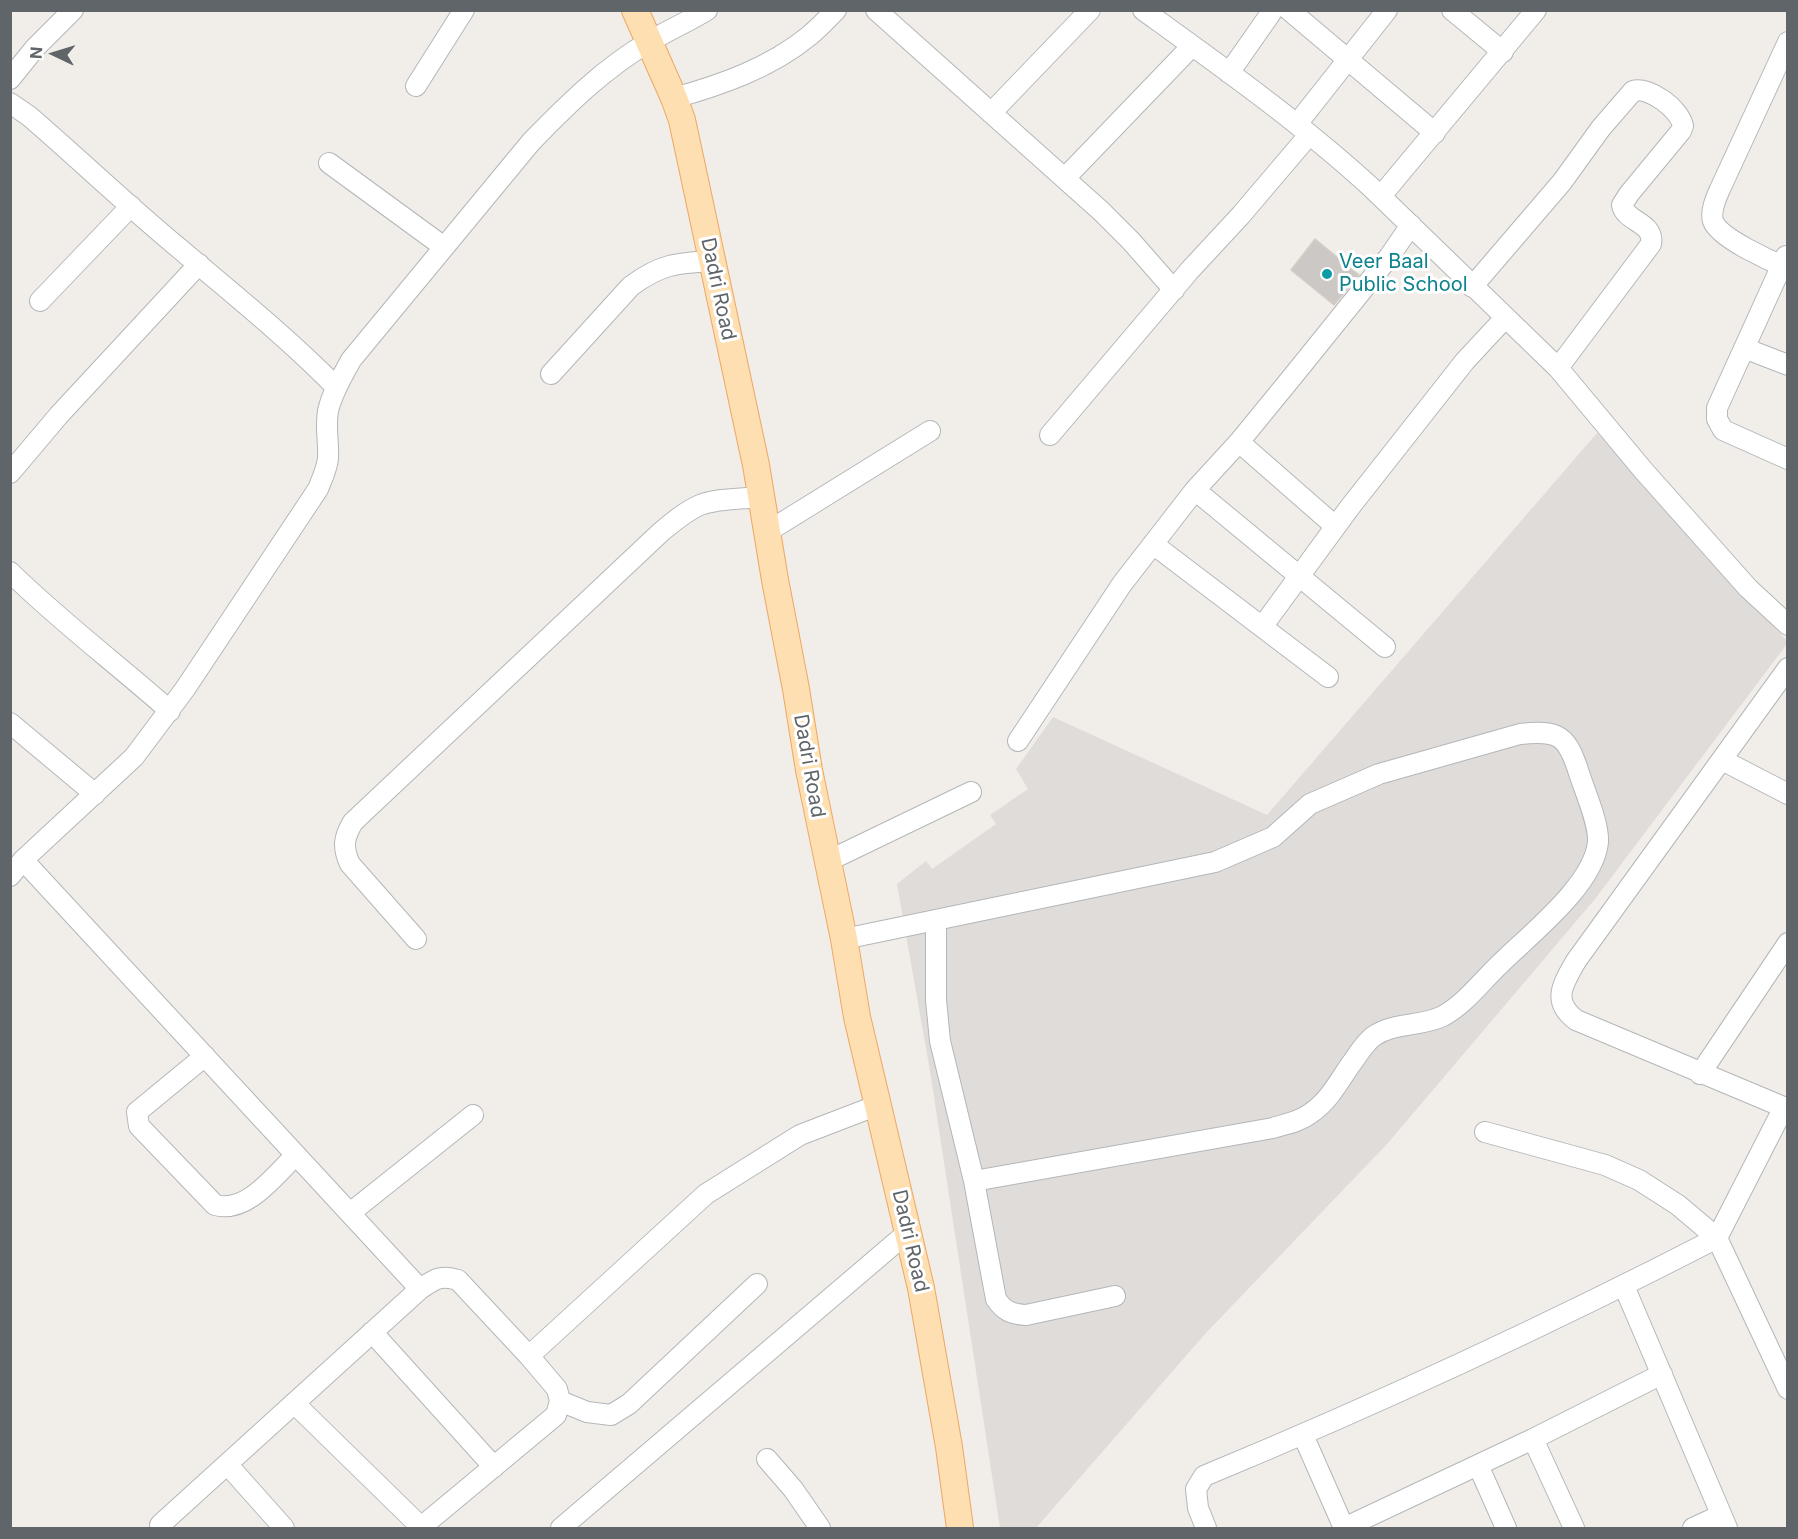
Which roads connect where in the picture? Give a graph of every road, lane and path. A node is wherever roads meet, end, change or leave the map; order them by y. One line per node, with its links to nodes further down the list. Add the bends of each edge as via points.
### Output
1 (73, 10): 20 (street)
2 (464, 10): 21 (street)
3 (635, 10): 14 (main road, Dadri Road)
4 (707, 10): 14 (street)
5 (836, 10): 22 (street, via 782,55 748,73)
6 (876, 10): 24 (street)
7 (1090, 10): 24 (street)
8 (1143, 10): 16 (street)
9 (1274, 10): 19 (street)
10 (1289, 10): 18 (street)
11 (1387, 10): 18 (street)
12 (1452, 10): 17 (street)
13 (1536, 10): 17 (street)
14 (650, 41): 22 (main road, Dadri Road); 32 (street, via 601,76 531,141)
15 (1788, 42): 34 (street, via 1720,189 1712,219 1729,237)
16 (1192, 46): 19 (street); 28 (street)
17 (1503, 52): 26 (street)
18 (1348, 60): 25 (street); 26 (street)
19 (1229, 74): 25 (street)
20 (10, 79)
21 (416, 86)
22 (674, 98): 33 (main road, Dadri Road)
23 (10, 103): 30 (street)
24 (991, 113): 28 (street)
25 (1303, 130): 29 (street); 37 (street)
26 (1435, 133): 29 (street)
27 (328, 163): 32 (street)
28 (1065, 178): 37 (street, via 1131,241)
29 (1381, 196): 31 (street)
30 (131, 206): 35 (street); 38 (street)
31 (1411, 225): 36 (street); 47 (street)
32 (444, 248): 44 (street, via 351,360)
33 (712, 261): 43 (street, via 666,265 641,278); 51 (main road, Dadri Road)
34 (1786, 263): 40 (street)
35 (199, 264): 44 (street); 49 (street)
36 (1472, 287): 39 (street); 42 (street, via 1633,91 1646,90 1677,113 1683,126 1681,131 1622,205 1625,213 1650,232 1650,244)
37 (1174, 290): 46 (street)
38 (40, 301)
39 (1505, 318): 42 (street); 52 (street, via 1465,361)
40 (1744, 348): 41 (street); 48 (street, via 1721,396 1717,419 1723,430 1733,436)
41 (1788, 365)
42 (1558, 368): 57 (street, via 1748,588)
43 (550, 374)
44 (336, 387): 62 (street, via 328,411 326,471 318,489)
45 (930, 431): 53 (street)
46 (1050, 435)
47 (1239, 442): 50 (street); 52 (street)
48 (1788, 459)
49 (10, 473)
50 (1195, 490): 54 (street); 56 (street)
51 (761, 497): 53 (main road, Dadri Road); 73 (street, via 714,501 661,532 353,822 346,834 345,852 350,864)
52 (1335, 526): 56 (street)
53 (767, 532): 70 (main road, Dadri Road, via 808,770)
54 (1153, 544): 58 (street); 64 (street)
55 (10, 572): 62 (street)
56 (1300, 577): 58 (street); 59 (street)
57 (1788, 625)
58 (1262, 627): 61 (street)
59 (1385, 647)
60 (1788, 668): 65 (street)
61 (1328, 677)
62 (170, 711): 67 (street, via 134,757)
63 (10, 723): 67 (street)
64 (1018, 741)
65 (1722, 760): 68 (street); 77 (street, via 1576,961 1560,998 1566,1012 1576,1020)
66 (971, 792): 70 (street)
67 (94, 794): 69 (street)
68 (1788, 794)
69 (23, 860): 71 (street); 76 (street)
70 (828, 861): 74 (main road, Dadri Road)
71 (10, 876)
72 (936, 921): 74 (street); 83 (street, via 940,1041); 83 (street, via 1215,862 1273,837 1310,804 1379,774 1520,734 1543,732 1564,742 1572,753 1596,825 1594,857 1566,899 1457,1006 1441,1017 1387,1029 1368,1040 1326,1100 1310,1114 1274,1128)
73 (416, 939)
74 (844, 939): 78 (main road, Dadri Road)
75 (1788, 943): 77 (street)
76 (205, 1056): 82 (street); 82 (street, via 137,1112 139,1126 215,1205 223,1207 247,1201)
77 (1700, 1074): 79 (street)
78 (878, 1105): 85 (main road, Dadri Road); 92 (street, via 800,1136 706,1194)
79 (1786, 1108): 86 (street)
80 (473, 1114): 84 (street)
81 (1485, 1132): 86 (street, via 1605,1165 1639,1180 1678,1205)
82 (296, 1155): 84 (street)
83 (974, 1181): 90 (street, via 996,1299 1002,1309 1026,1315)
84 (350, 1213): 89 (street)
85 (908, 1232): 107 (street); 109 (main road, Dadri Road, via 936,1370)
86 (1717, 1238): 88 (street); 94 (street)
87 (757, 1284): 95 (street, via 620,1410 610,1415 587,1412)
88 (1624, 1286): 93 (street); 97 (street)
89 (420, 1288): 91 (street); 92 (street, via 440,1276 458,1280)
90 (1115, 1296)
91 (372, 1332): 96 (street); 102 (street)
92 (529, 1356): 95 (street, via 557,1389)
93 (1662, 1374): 98 (street); 103 (street)
94 (1788, 1389)
95 (560, 1401): 102 (street, via 556,1415)
96 (294, 1403): 100 (street); 106 (street)
97 (1303, 1435): 110 (street, via 1204,1476 1196,1489); 111 (street)
98 (1533, 1439): 101 (street); 113 (street)
99 (767, 1459): 108 (street, via 794,1489)
100 (227, 1464): 104 (street); 105 (street)
101 (1478, 1465): 111 (street); 112 (street)
102 (494, 1467): 106 (street)
103 (1724, 1522): 114 (street)
104 (159, 1527)
105 (284, 1528)
106 (421, 1528)
107 (561, 1528)
108 (820, 1528)
109 (960, 1528)
110 (1206, 1528)
111 (1344, 1528)
112 (1506, 1528)
113 (1574, 1528)
114 (1693, 1528)

